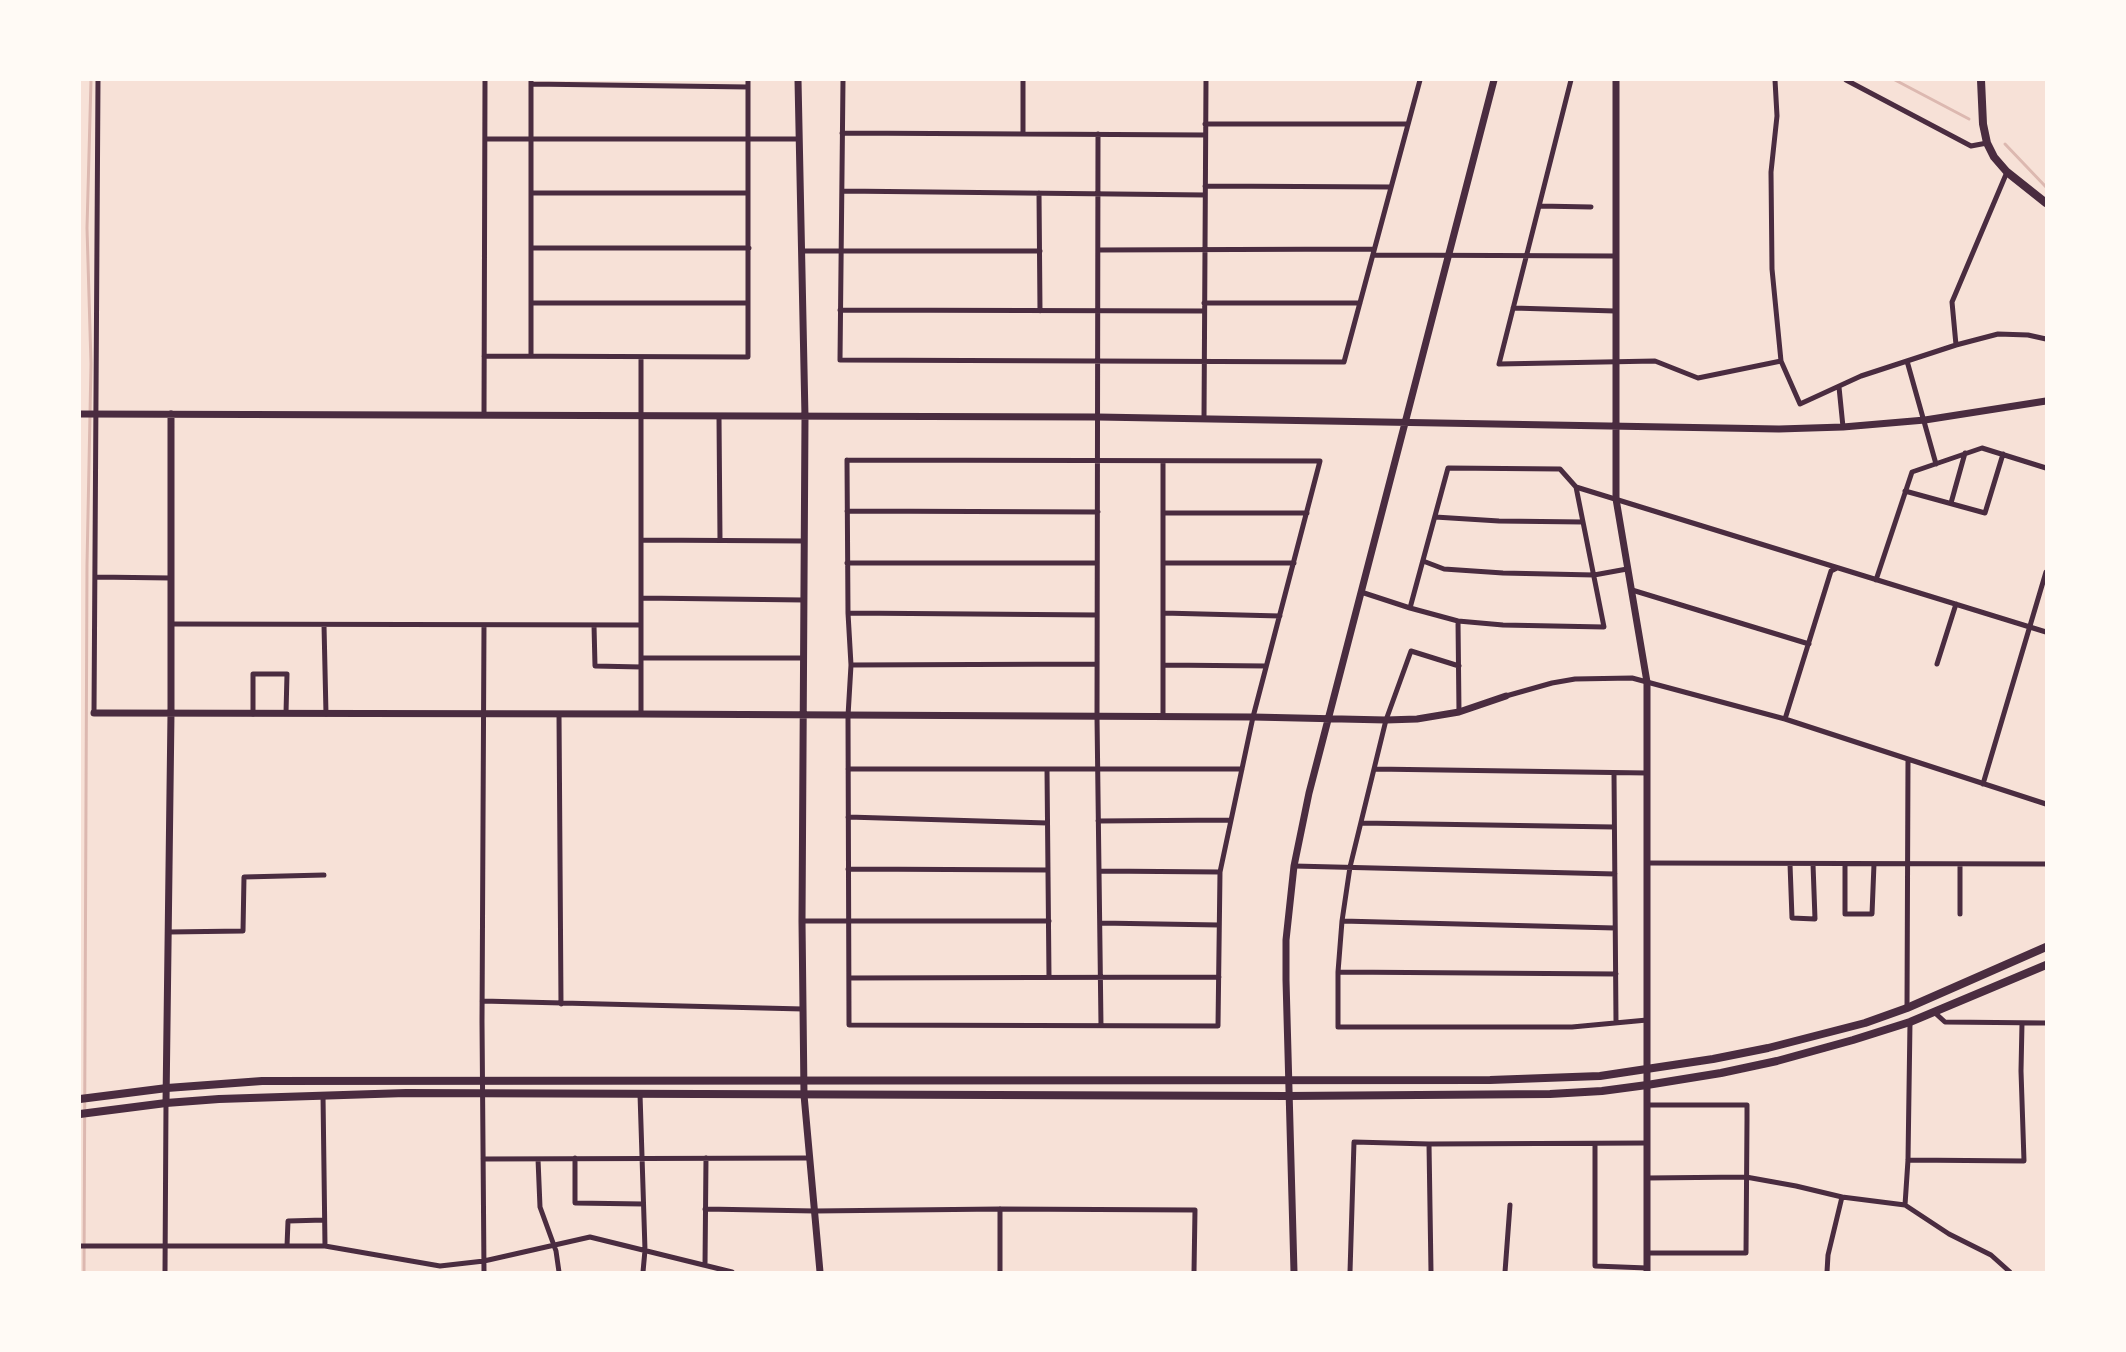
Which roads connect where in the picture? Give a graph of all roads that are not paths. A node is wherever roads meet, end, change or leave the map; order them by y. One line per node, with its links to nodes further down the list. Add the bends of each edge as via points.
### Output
1 (98, 80): 74 (street)
2 (485, 80): 24 (street)
3 (748, 80): 16 (street)
4 (798, 80): 26 (street)
5 (843, 80): 19 (street)
6 (1023, 80): 20 (street)
7 (1206, 80): 17 (street)
8 (1420, 80): 18 (street)
9 (1494, 80): 50 (street)
10 (1571, 80): 38 (street)
11 (1616, 80): 49 (street)
12 (1775, 80): 68 (street, via 1772,269)
13 (1846, 80): 27 (street, via 1971,146)
14 (1981, 80): 27 (main road)
15 (531, 82): 16 (street); 23 (street)
16 (748, 87): 25 (street)
17 (1206, 123): 18 (street); 22 (street)
18 (1408, 124): 30 (street)
19 (842, 133): 20 (street); 31 (street)
20 (1023, 134): 21 (street)
21 (1098, 134): 22 (street); 35 (street)
22 (1205, 135): 29 (street)
23 (531, 138): 24 (street); 25 (street); 32 (street)
24 (485, 139): 63 (street)
25 (748, 139): 26 (street); 33 (street)
26 (800, 139): 44 (street)
27 (1987, 142): 28 (main road)
28 (2007, 172): 37 (main road); 62 (street, via 1952,302)
29 (1205, 186): 30 (street); 36 (street)
30 (1391, 187): 47 (street)
31 (842, 191): 34 (street); 45 (street)
32 (531, 193): 33 (street); 40 (street)
33 (748, 193): 41 (street)
34 (1039, 193): 35 (street); 46 (street)
35 (1098, 194): 36 (street); 43 (street)
36 (1205, 195): 42 (street)
37 (2046, 203)
38 (1539, 206): 39 (street); 48 (street)
39 (1591, 207)
40 (531, 248): 41 (street); 51 (street)
41 (749, 248): 52 (street)
42 (1205, 249): 43 (street); 47 (street); 53 (street)
43 (1098, 250): 58 (street)
44 (802, 251): 45 (street); 79 (street)
45 (841, 251): 46 (street); 56 (street)
46 (1040, 251): 57 (street)
47 (1374, 252): 50 (street); 54 (street)
48 (1526, 256): 49 (street); 50 (street); 55 (street)
49 (1615, 256): 60 (street)
50 (1449, 257): 83 (street)
51 (531, 303): 52 (street); 64 (street)
52 (748, 303): 65 (street, via 748,357)
53 (1204, 303): 54 (street); 59 (street)
54 (1360, 303): 67 (street, via 1344,362)
55 (1513, 309): 60 (street); 70 (street, via 1499,364)
56 (840, 310): 57 (street); 66 (street, via 840,360)
57 (1040, 310): 58 (street)
58 (1098, 311): 59 (street); 66 (street)
59 (1204, 311): 67 (street)
60 (1615, 311): 70 (street)
61 (2046, 339): 62 (street, via 1998,334)
62 (1956, 345): 69 (street)
63 (484, 356): 64 (street); 76 (street)
64 (531, 356): 65 (street)
65 (641, 357): 77 (street)
66 (1098, 361): 67 (street); 80 (street)
67 (1204, 361): 81 (street)
68 (1780, 361): 70 (street, via 1698,378 1655,361); 71 (street, via 1800,404)
69 (1907, 361): 71 (street); 82 (street)
70 (1615, 362): 84 (street)
71 (1839, 387): 85 (street)
72 (2046, 401): 82 (street)
73 (80, 414): 74 (street)
74 (96, 414): 75 (street); 114 (street)
75 (171, 414): 76 (street); 115 (street)
76 (484, 416): 77 (street)
77 (641, 416): 78 (street); 102 (street)
78 (719, 417): 79 (street); 103 (street)
79 (805, 417): 80 (street); 104 (street)
80 (1098, 417): 81 (street); 88 (street)
81 (1204, 418): 83 (street)
82 (1925, 420): 85 (street); 90 (street)
83 (1404, 422): 84 (street); 118 (street)
84 (1615, 427): 85 (street); 94 (street)
85 (1843, 427)
86 (1965, 453): 87 (street, via 1982,448); 90 (street); 95 (street)
87 (2003, 454): 91 (street); 95 (street, via 1985,513)
88 (1098, 461): 89 (street); 96 (street, via 847,460); 97 (street)
89 (1163, 461): 98 (street); 99 (street, via 1320,461)
90 (1936, 464): 93 (street, via 1912,472)
91 (2046, 468)
92 (1576, 487): 94 (street); 100 (street, via 1560,468 1448,468); 101 (street)
93 (1905, 491): 95 (street); 116 (street)
94 (1616, 499): 110 (street); 111 (street)
95 (1951, 503)
96 (847, 511): 97 (street); 106 (street)
97 (1098, 512): 109 (street)
98 (1163, 513): 99 (street); 107 (street)
99 (1307, 513): 108 (street)
100 (1435, 517): 101 (street); 105 (street)
101 (1583, 522): 113 (street)
102 (641, 540): 103 (street); 119 (street)
103 (720, 540): 104 (street)
104 (804, 541): 120 (street)
105 (1423, 561): 113 (street, via 1444,569); 122 (street)
106 (847, 563): 109 (street); 123 (street)
107 (1162, 563): 108 (street); 124 (street)
108 (1294, 563): 126 (street)
109 (1097, 564): 125 (street)
110 (1837, 568): 116 (street); 135 (street, via 1831,571)
111 (1628, 569): 113 (street); 117 (street)
112 (2046, 572): 133 (street)
113 (1594, 575): 127 (street, via 1604,627 1503,626)
114 (95, 577): 115 (street); 148 (street)
115 (171, 578): 128 (street)
116 (1876, 580): 121 (street)
117 (1632, 590): 135 (street); 145 (street)
118 (1361, 592): 122 (street); 161 (street)
119 (641, 598): 120 (street); 129 (street)
120 (804, 600): 137 (street)
121 (1956, 604): 133 (street); 139 (street)
122 (1410, 608): 127 (street)
123 (848, 613): 125 (street); 140 (street)
124 (1163, 613): 126 (street); 141 (street)
125 (1097, 615): 138 (street)
126 (1280, 616): 142 (street)
127 (1458, 621): 143 (street)
128 (171, 624): 130 (street); 149 (street)
129 (641, 624): 132 (street); 136 (street)
130 (324, 625): 131 (street); 152 (street)
131 (484, 625): 132 (street); 153 (street)
132 (594, 625): 144 (street, via 595,666)
133 (2030, 627): 134 (street); 172 (street)
134 (2046, 633)
135 (1809, 644): 162 (street)
136 (641, 658): 137 (street); 144 (street)
137 (804, 658): 156 (street)
138 (1097, 664): 140 (street); 158 (street)
139 (1937, 664)
140 (851, 665): 157 (street)
141 (1163, 665): 142 (street); 159 (street)
142 (1266, 666): 160 (street)
143 (1459, 666): 147 (street); 163 (street, via 1411,651)
144 (641, 667): 155 (street)
145 (1647, 682): 146 (street, via 1632,678 1575,679); 162 (street); 171 (street)
146 (1506, 696): 147 (street)
147 (1460, 712): 163 (street)
148 (94, 713): 149 (street)
149 (171, 713): 150 (street); 204 (street)
150 (253, 714): 151 (street); 151 (street, via 253,674 287,674)
151 (286, 714): 152 (street)
152 (326, 714): 153 (street)
153 (485, 714): 154 (street); 213 (street)
154 (559, 714): 155 (street); 214 (street)
155 (641, 714): 156 (street)
156 (804, 716): 157 (street); 197 (street)
157 (848, 716): 158 (street); 165 (street)
158 (1097, 717): 159 (street); 167 (street)
159 (1162, 717): 160 (street)
160 (1253, 717): 161 (street); 168 (street)
161 (1328, 718): 163 (street); 188 (street)
162 (1785, 719): 164 (street)
163 (1386, 720): 169 (street)
164 (1908, 759): 172 (street); 185 (street)
165 (848, 769): 166 (street); 174 (street)
166 (1047, 769): 167 (street); 177 (street)
167 (1098, 769): 168 (street); 175 (street)
168 (1242, 769): 176 (street)
169 (1374, 769): 170 (street); 178 (street)
170 (1614, 773): 171 (street); 179 (street)
171 (1647, 773): 180 (street)
172 (1983, 784): 173 (street)
173 (2046, 804)
174 (848, 817): 177 (street); 190 (street)
175 (1098, 820): 176 (street); 192 (street)
176 (1231, 820): 193 (street)
177 (1047, 823): 191 (street)
178 (1361, 824): 179 (street); 189 (street)
179 (1614, 827): 195 (street)
180 (1647, 863): 181 (street); 218 (street)
181 (1790, 864): 182 (street); 182 (street, via 1792,918 1815,919)
182 (1813, 864): 183 (street)
183 (1845, 864): 184 (street); 184 (street, via 1845,914 1872,914)
184 (1874, 864): 185 (street)
185 (1907, 864): 186 (street); 215 (street)
186 (1960, 864): 187 (street); 196 (street)
187 (2046, 864)
188 (1294, 866): 189 (street); 226 (street, via 1286,940)
189 (1350, 867): 195 (street); 199 (street)
190 (848, 869): 191 (street); 200 (street)
191 (1048, 870): 198 (street)
192 (1099, 871): 193 (street); 201 (street)
193 (1220, 872): 202 (street)
194 (324, 874): 204 (street, via 244,877 243,931)
195 (1615, 874): 203 (street)
196 (1960, 914)
197 (802, 921): 200 (street); 216 (street)
198 (1048, 921): 200 (street); 209 (street)
199 (1342, 921): 203 (street); 207 (street)
200 (849, 922): 212 (street)
201 (1100, 923): 202 (street); 210 (street)
202 (1220, 925): 211 (street)
203 (1615, 928): 208 (street)
204 (169, 932): 229 (street)
205 (2046, 947): 215 (main road)
206 (2046, 964): 217 (main road)
207 (1338, 972): 208 (street); 219 (street, via 1338,1027 1572,1027)
208 (1616, 975): 219 (street)
209 (1049, 977): 210 (street); 212 (street)
210 (1101, 977): 211 (street); 223 (street)
211 (1219, 977): 223 (street, via 1218,1026)
212 (849, 978): 223 (street, via 849,1025)
213 (482, 1000): 214 (street); 227 (street)
214 (561, 1004): 216 (street)
215 (1907, 1008): 224 (main road, via 1768,1048)
216 (804, 1009): 225 (street)
217 (1934, 1012): 220 (main road); 221 (street, via 1945,1022)
218 (1647, 1020): 219 (street); 224 (street)
219 (1616, 1022)
220 (1910, 1022): 228 (main road, via 1777,1061); 248 (street)
221 (2022, 1023): 222 (street); 248 (street, via 2024,1161)
222 (2046, 1023)
223 (1101, 1025)
224 (1647, 1070): 226 (main road, via 1549,1079); 228 (street)
225 (803, 1080): 226 (main road); 227 (main road); 233 (street)
226 (1287, 1080): 234 (street)
227 (482, 1081): 229 (main road, via 262,1081); 232 (street)
228 (1647, 1085): 234 (main road, via 1550,1094); 237 (street)
229 (166, 1088): 235 (main road); 236 (street)
230 (640, 1094): 232 (main road); 233 (main road); 243 (street)
231 (323, 1095): 232 (main road); 236 (main road); 258 (street)
232 (482, 1095): 246 (street)
233 (804, 1095): 234 (main road); 245 (street)
234 (1288, 1096): 277 (street)
235 (80, 1099)
236 (166, 1103): 238 (main road); 263 (street)
237 (1647, 1105): 239 (street); 249 (street, via 1747,1105)
238 (80, 1114)
239 (1647, 1143): 241 (street); 250 (street)
240 (1429, 1144): 241 (street); 278 (street, via 1354,1142); 279 (street)
241 (1595, 1144): 268 (street, via 1594,1266)
242 (575, 1158): 243 (street); 247 (street); 252 (street, via 575,1203)
243 (642, 1158): 244 (street); 252 (street)
244 (706, 1158): 245 (street); 255 (street)
245 (809, 1158): 257 (street)
246 (483, 1159): 247 (street); 266 (street)
247 (538, 1159): 259 (street, via 540,1207)
248 (1908, 1160): 254 (street)
249 (1746, 1177): 250 (street); 251 (street); 265 (street, via 1746,1253)
250 (1647, 1178): 265 (street)
251 (1842, 1197): 254 (street); 281 (street)
252 (643, 1204): 264 (street)
253 (1510, 1205): 280 (street)
254 (1905, 1205): 282 (street, via 1991,1255)
255 (705, 1209): 257 (street); 267 (street)
256 (1000, 1209): 257 (street); 275 (street); 276 (street, via 1195,1210)
257 (815, 1211): 274 (street)
258 (324, 1220): 261 (street, via 288,1221); 262 (street)
259 (553, 1244): 264 (street, via 590,1237); 266 (street); 271 (street)
260 (80, 1246): 263 (street)
261 (286, 1246): 262 (street); 263 (street)
262 (325, 1246): 266 (street, via 441,1266)
263 (165, 1247): 269 (street)
264 (645, 1250): 267 (street); 272 (street)
265 (1647, 1253): 268 (street)
266 (484, 1261): 270 (street)
267 (705, 1265): 273 (street)
268 (1647, 1270)
269 (165, 1272)
270 (484, 1272)
271 (559, 1272)
272 (644, 1272)
273 (732, 1272)
274 (820, 1272)
275 (1000, 1272)
276 (1194, 1272)
277 (1294, 1272)
278 (1350, 1272)
279 (1431, 1272)
280 (1505, 1272)
281 (1827, 1272)
282 (2010, 1272)

